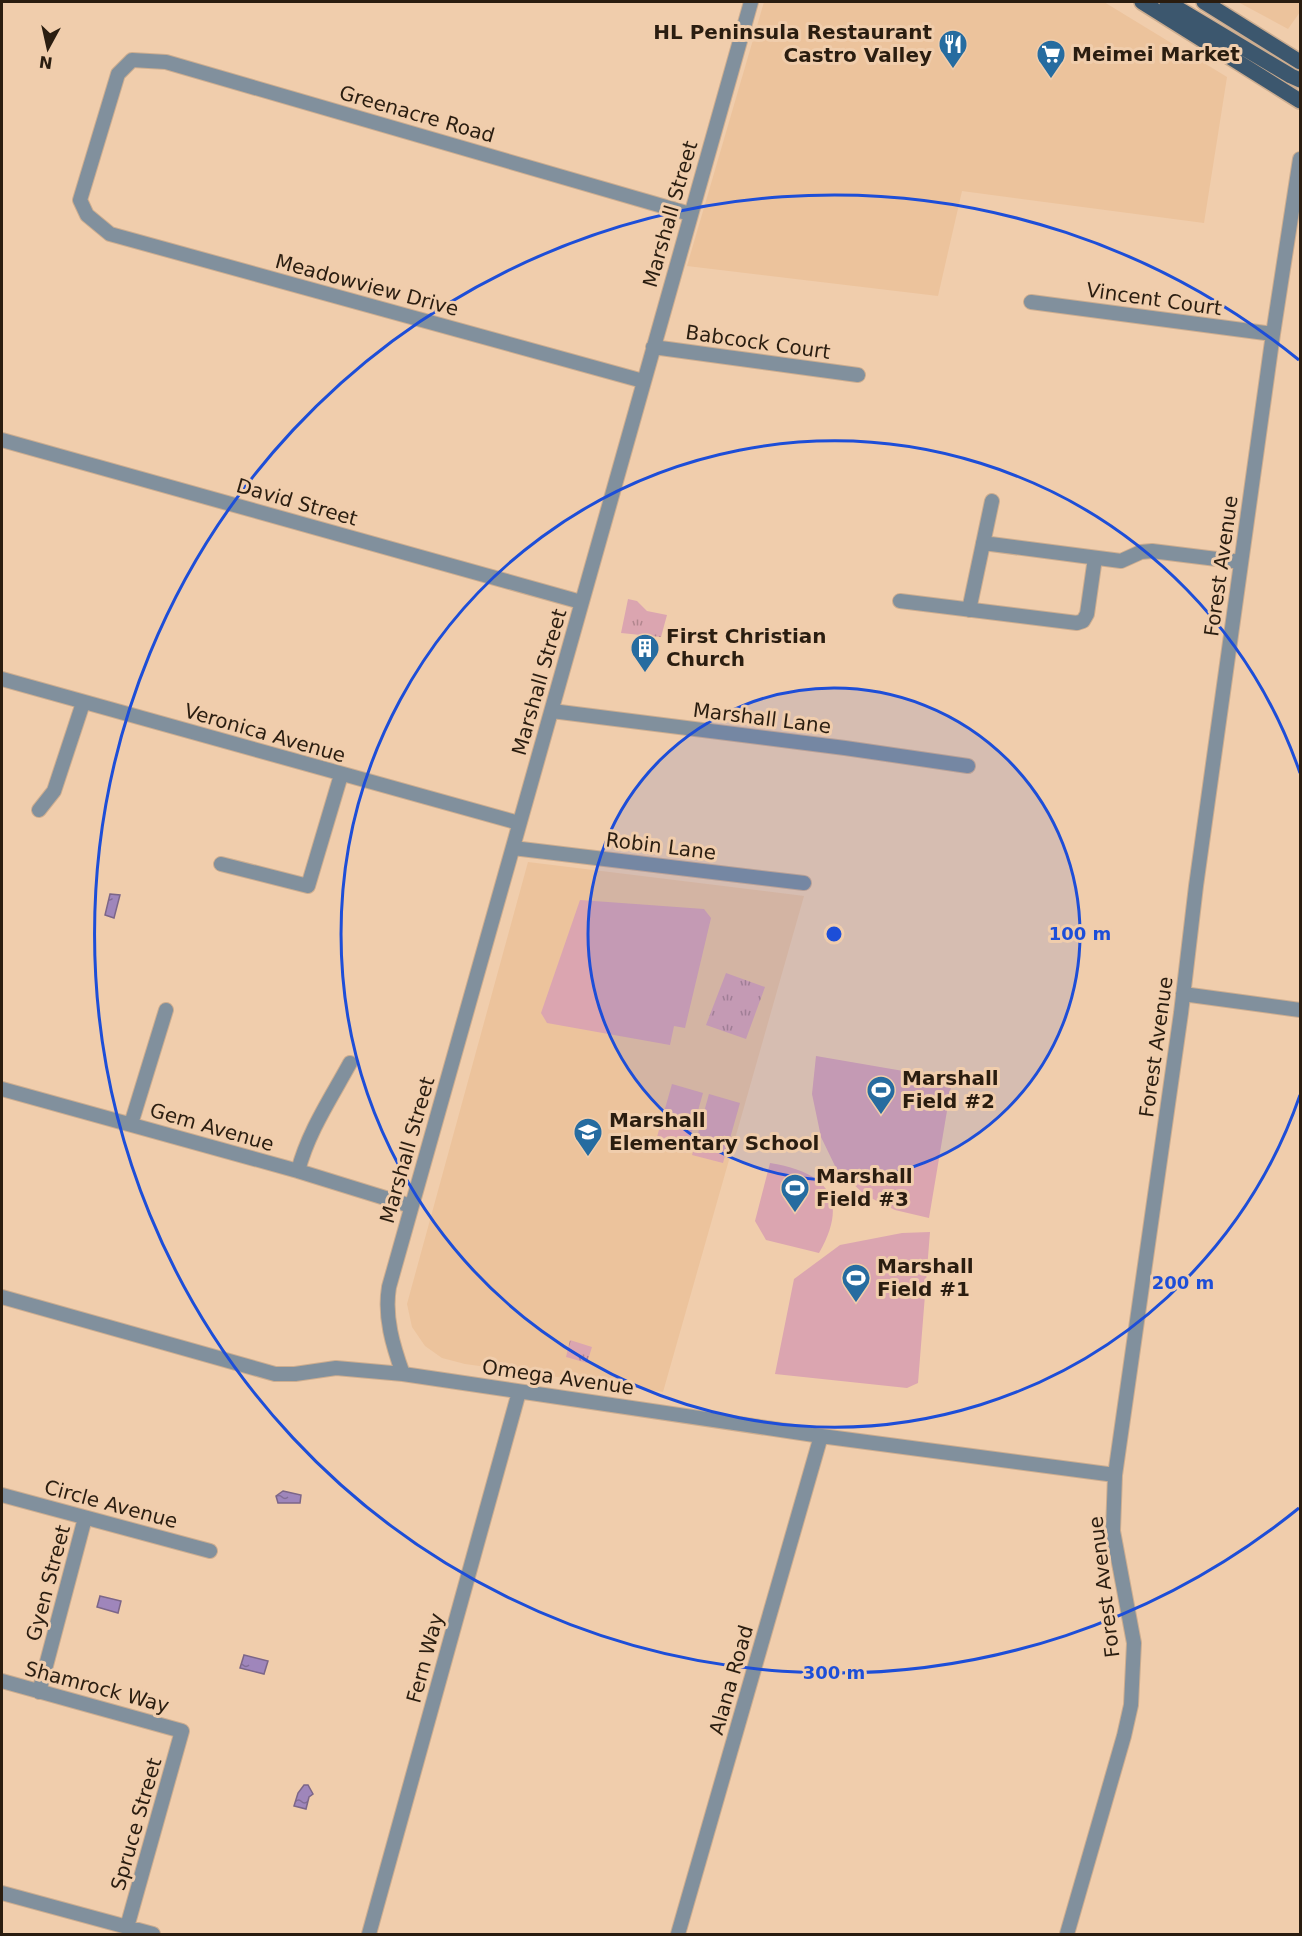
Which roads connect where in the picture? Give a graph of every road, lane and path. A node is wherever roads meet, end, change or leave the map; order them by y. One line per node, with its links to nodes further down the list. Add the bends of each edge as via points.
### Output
1 (751, 2): 9 (street, Marshall Street)
2 (1142, 2): 7 (main road)
3 (1167, 2): 6 (main road)
4 (1204, 2): 5 (main road)
5 (1300, 62)
6 (1300, 80)
7 (1300, 101)
8 (1300, 159): 12 (street, Forest Avenue)
9 (690, 214): 10 (street, Greenacre Road, via 166,62 132,60 118,74 80,200); 13 (street, Marshall Street)
10 (87, 215): 15 (street, Meadowview Drive, via 110,234)
11 (1031, 302): 12 (street, Vincent Court)
12 (1273, 334): 20 (street, Forest Avenue)
13 (653, 347): 14 (street, Babcock Court); 15 (street, Marshall Street)
14 (858, 375)
15 (643, 381): 22 (street, Marshall Street)
16 (2, 440): 22 (street, David Street)
17 (992, 501): 18 (street)
18 (983, 543): 19 (street); 23 (street)
19 (1095, 558): 20 (street, via 1121,561 1152,550); 23 (street, via 1087,614 1080,622)
20 (1241, 562): 34 (street, Forest Avenue)
21 (900, 601): 23 (street)
22 (581, 602): 26 (street, Marshall Street)
23 (969, 610)
24 (2, 679): 25 (street, Veronica Avenue)
25 (83, 702): 28 (street, Veronica Avenue); 29 (street, via 54,791)
26 (552, 711): 27 (street, Marshall Lane); 30 (street, Marshall Street)
27 (968, 766)
28 (341, 775): 30 (street, Veronica Avenue); 32 (street, via 308,886)
29 (39, 810)
30 (519, 823): 31 (street, Marshall Street)
31 (513, 848): 33 (street, Robin Lane); 41 (street, Marshall Street)
32 (221, 864)
33 (804, 883)
34 (1183, 994): 36 (street); 46 (street, Forest Avenue)
35 (166, 1010): 39 (street)
36 (1300, 1010)
37 (350, 1063): 40 (street, via 312,1131)
38 (2, 1089): 39 (street, Gem Avenue)
39 (131, 1124): 40 (street, Gem Avenue)
40 (298, 1171): 41 (street, Gem Avenue)
41 (411, 1206): 43 (street, Marshall Street, via 387,1296 393,1344)
42 (2, 1297): 43 (street, Omega Avenue, via 276,1374 336,1368)
43 (403, 1374): 44 (street, Omega Avenue)
44 (519, 1392): 45 (street, Omega Avenue); 56 (street, Fern Way)
45 (821, 1436): 46 (street, Omega Avenue); 57 (street, Alana Road)
46 (1115, 1474): 58 (street, Forest Avenue, via 1113,1531 1134,1643 1131,1705)
47 (2, 1495): 48 (street, Circle Avenue)
48 (85, 1518): 49 (street, Circle Avenue); 51 (street, Gyen Street)
49 (210, 1551)
50 (2, 1681): 51 (street, Shamrock Way)
51 (39, 1692): 52 (street, Shamrock Way)
52 (182, 1731): 54 (street, Spruce Street)
53 (2, 1893): 54 (street)
54 (127, 1927): 55 (street)
55 (153, 1935)
56 (369, 1935)
57 (678, 1935)
58 (1067, 1935)

